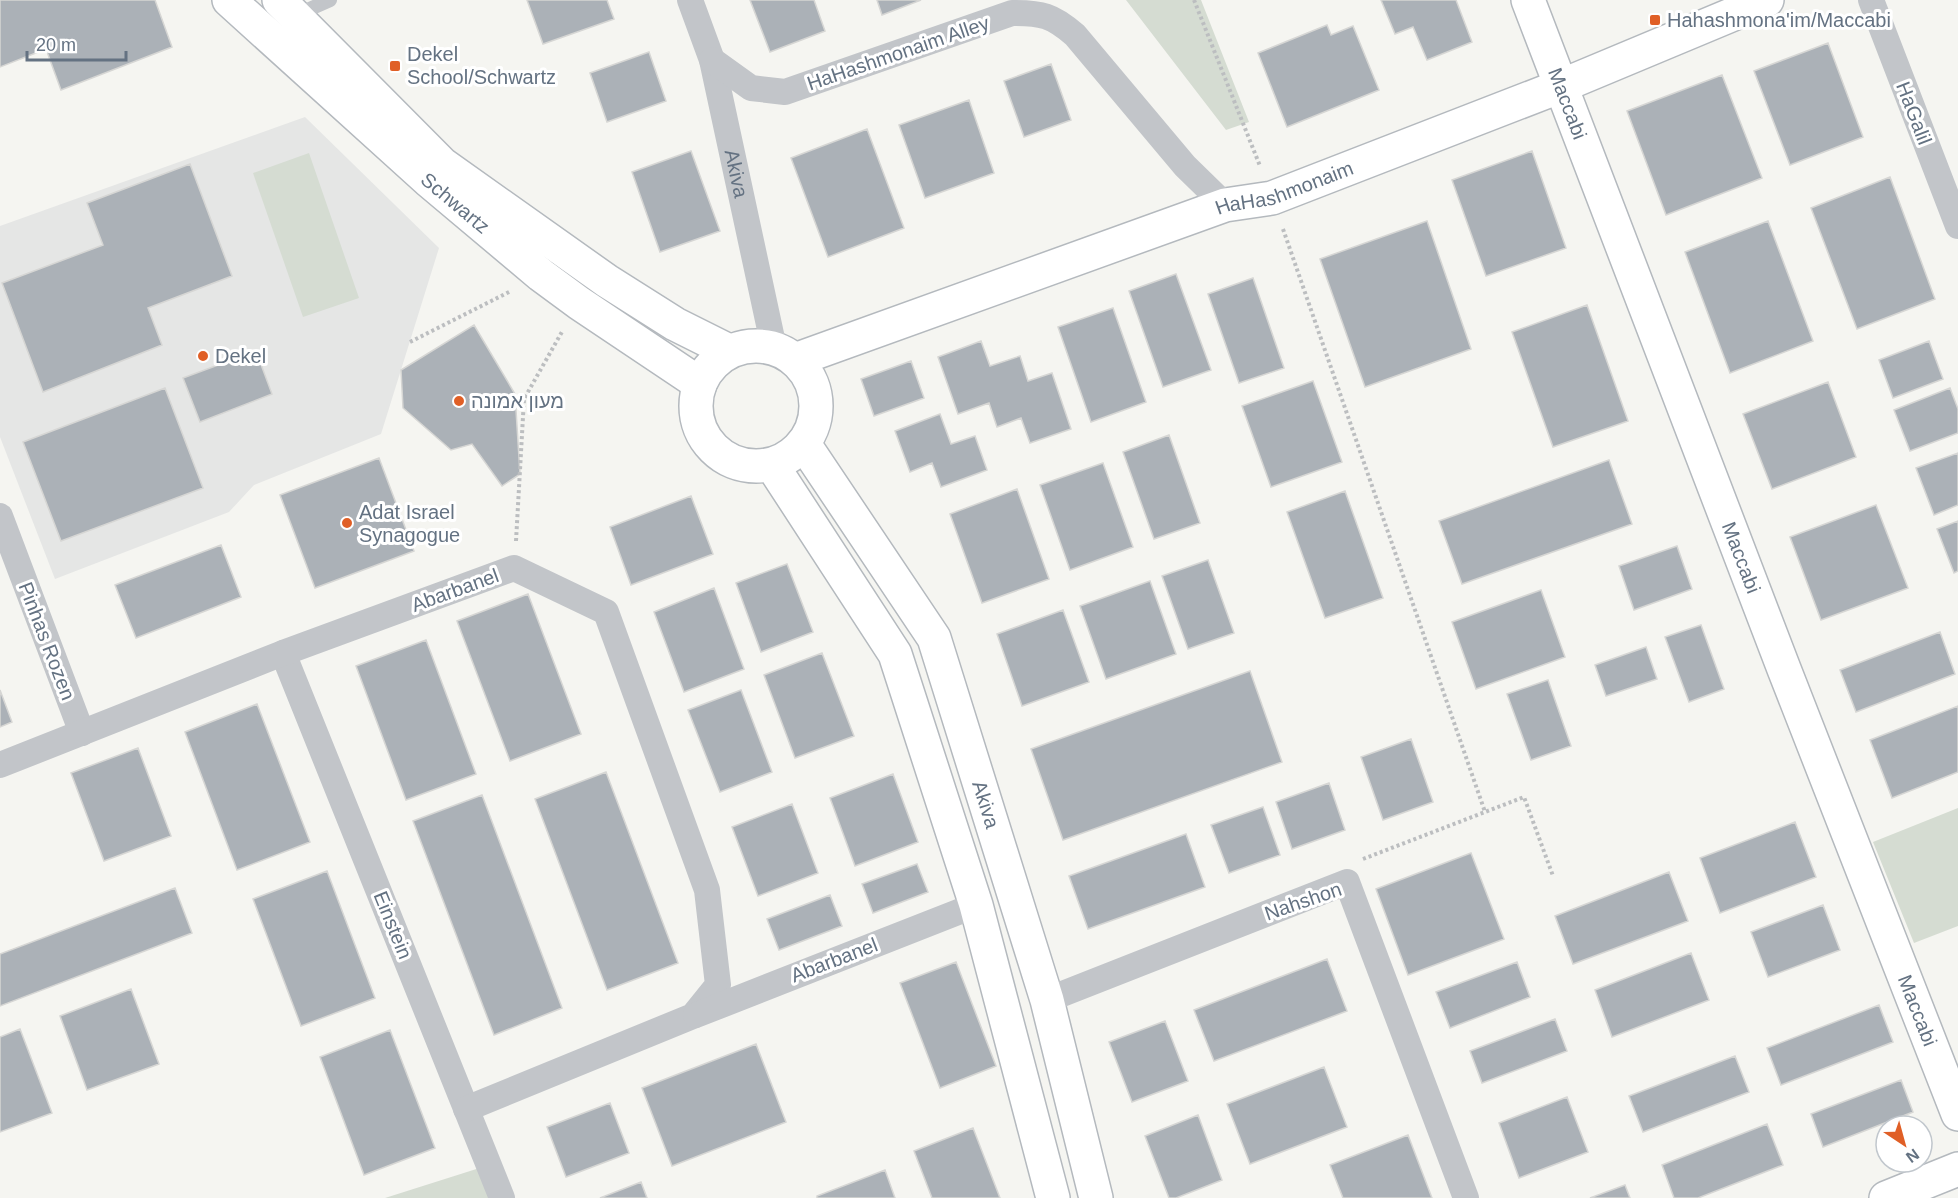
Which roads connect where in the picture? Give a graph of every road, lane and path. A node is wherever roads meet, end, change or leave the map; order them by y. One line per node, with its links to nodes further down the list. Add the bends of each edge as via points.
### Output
1 (229, 0): 14 (street, Schwartz, via 428,180)
2 (330, 0): 8 (lane)
3 (690, 0): 9 (street, Akiva)
4 (1194, 0): 11 (path)
5 (1528, 0): 10 (street, Maccabi)
6 (1767, 0): 10 (street, HaHashmonaim)
7 (1871, 0): 13 (street, HaGalil)
8 (287, 8): 17 (street, Schwartz, via 442,164 607,281 675,324)
9 (712, 60): 12 (street, HaHashmonaim Alley, via 751,88 785,92 1012,13 1035,13 1059,21 1075,35 1185,166); 18 (street, Akiva)
10 (1561, 86): 11 (street, HaHashmonaim); 34 (street, Maccabi)
11 (1272, 198): 12 (street, HaHashmonaim); 27 (path)
12 (1225, 205): 18 (street, HaHashmonaim)
13 (1958, 226)
14 (541, 275): 15 (street, Schwartz); 16 (path)
15 (579, 303): 19 (street, Schwartz); 23 (path, via 524,399)
16 (410, 342)
17 (729, 351): 18 (street, via 759,346); 19 (street, via 707,370)
18 (785, 354): 20 (street, via 810,378 817,400 815,423)
19 (700, 384): 21 (street, via 696,406 699,428 711,446 728,460 749,467)
20 (804, 444): 21 (street); 31 (street, Akiva, via 934,638)
21 (772, 465): 30 (street, Akiva, via 895,654)
22 (0, 516): 25 (street, Pinhas Rozen)
23 (514, 568): 24 (street, Abarbanel); 32 (street, Abarbanel, via 606,612 707,890 718,986)
24 (283, 653): 25 (street, Abarbanel); 33 (street, Einstein)
25 (82, 733): 26 (street, Abarbanel)
26 (0, 765)
27 (1485, 812): 28 (path, via 1524,797); 29 (path, via 1359,861)
28 (1553, 876)
29 (1347, 882): 31 (street, Nahshon); 40 (street, Nahshon)
30 (976, 905): 32 (street, Abarbanel); 38 (street, Akiva)
31 (1047, 1000): 39 (street, Akiva)
32 (693, 1016): 33 (street, Abarbanel)
33 (466, 1110): 37 (street, Einstein)
34 (1958, 1114)
35 (1958, 1169): 36 (street)
36 (1894, 1196)
37 (502, 1198)
38 (1053, 1198)
39 (1096, 1198)
40 (1466, 1198)

